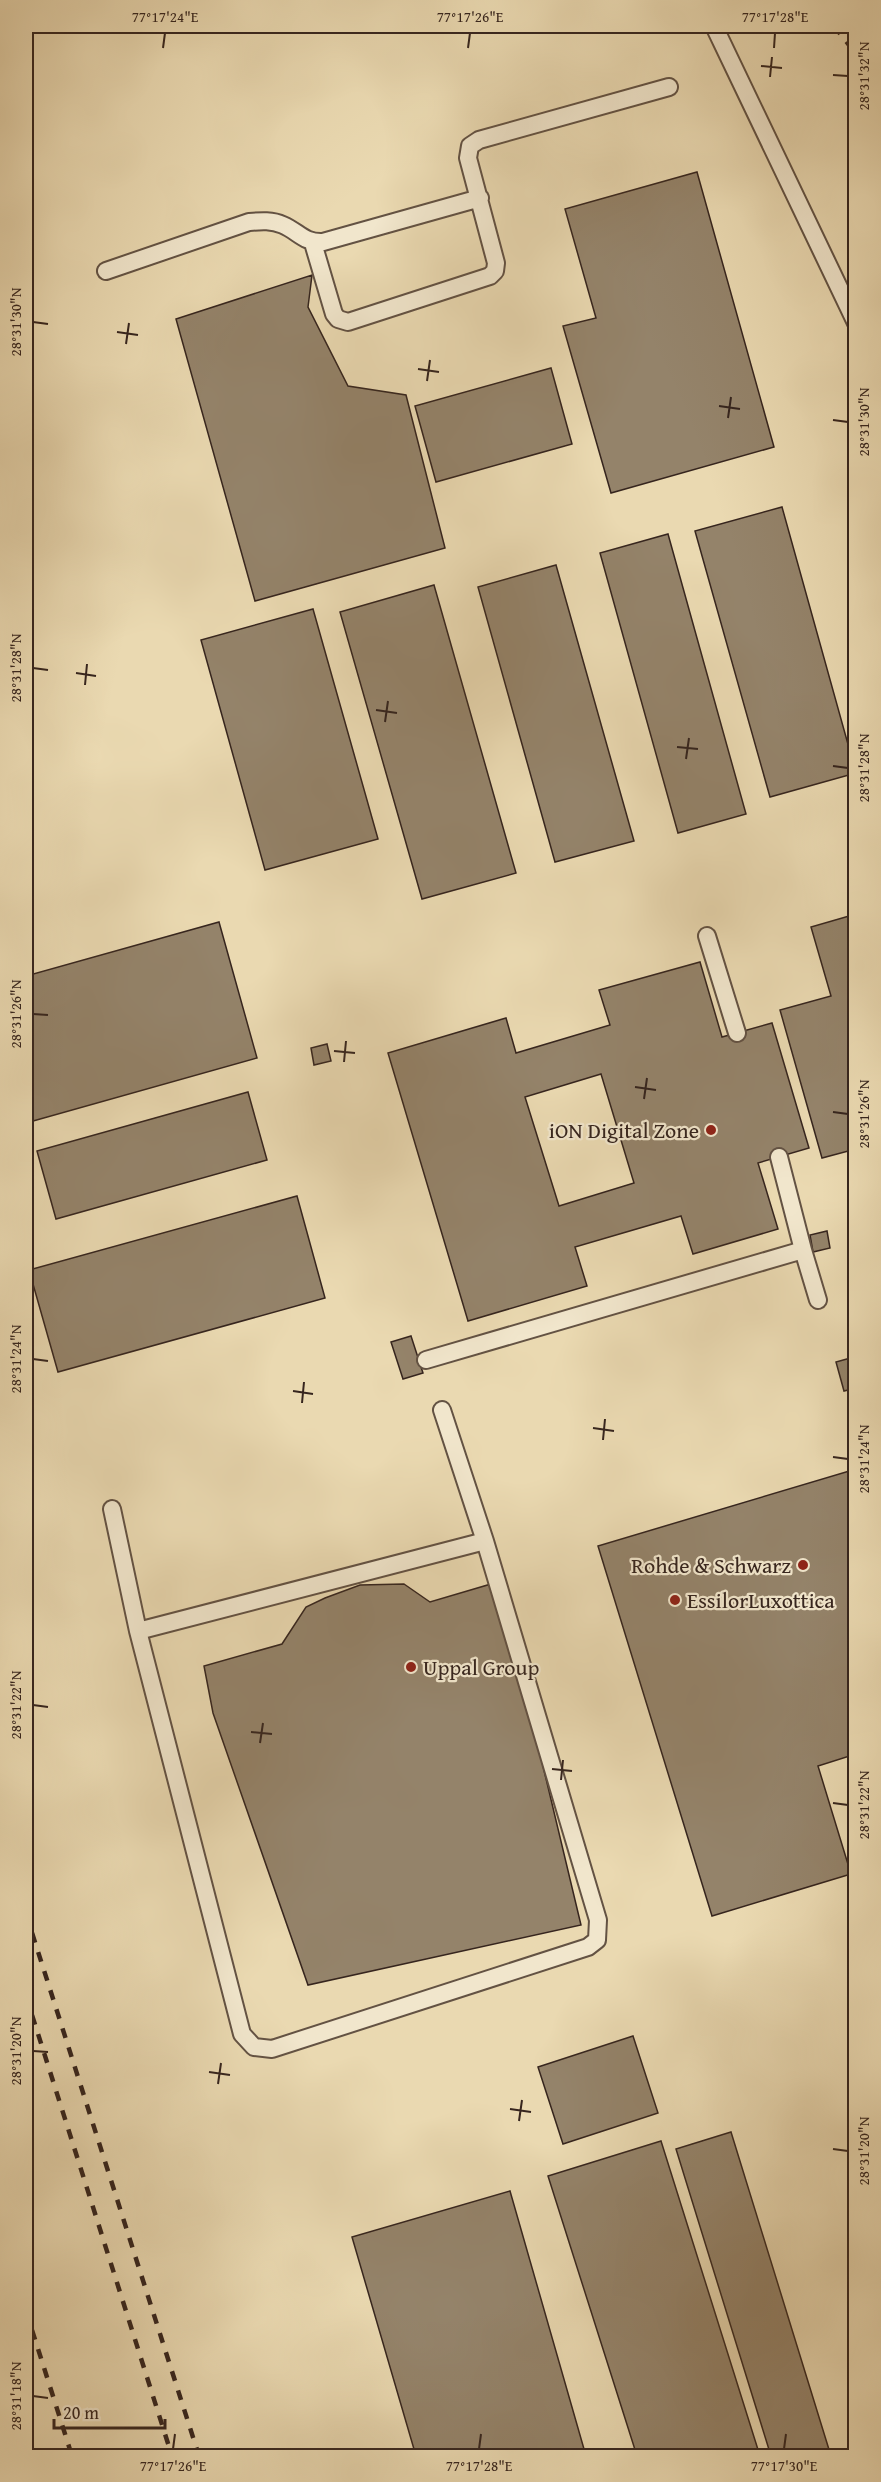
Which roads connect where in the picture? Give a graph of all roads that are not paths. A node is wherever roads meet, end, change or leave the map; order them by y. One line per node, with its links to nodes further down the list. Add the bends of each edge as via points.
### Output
1 (714, 26): 6 (lane)
2 (669, 87): 3 (lane, via 478,140 470,146 468,158)
3 (480, 198): 4 (lane); 4 (lane, via 496,263 490,276 348,322 334,314)
4 (313, 243): 5 (lane, via 283,225 249,222)
5 (106, 271)
6 (855, 323)
7 (707, 936): 8 (lane)
8 (737, 1033)
9 (778, 1157): 10 (lane)
10 (803, 1250): 11 (lane); 12 (lane)
11 (818, 1300)
12 (426, 1360)
13 (442, 1410): 15 (lane)
14 (112, 1509): 16 (lane)
15 (484, 1541): 16 (lane); 16 (lane, via 598,1920 597,1940 588,1947 272,2049 254,2047 242,2034)
16 (138, 1631)

